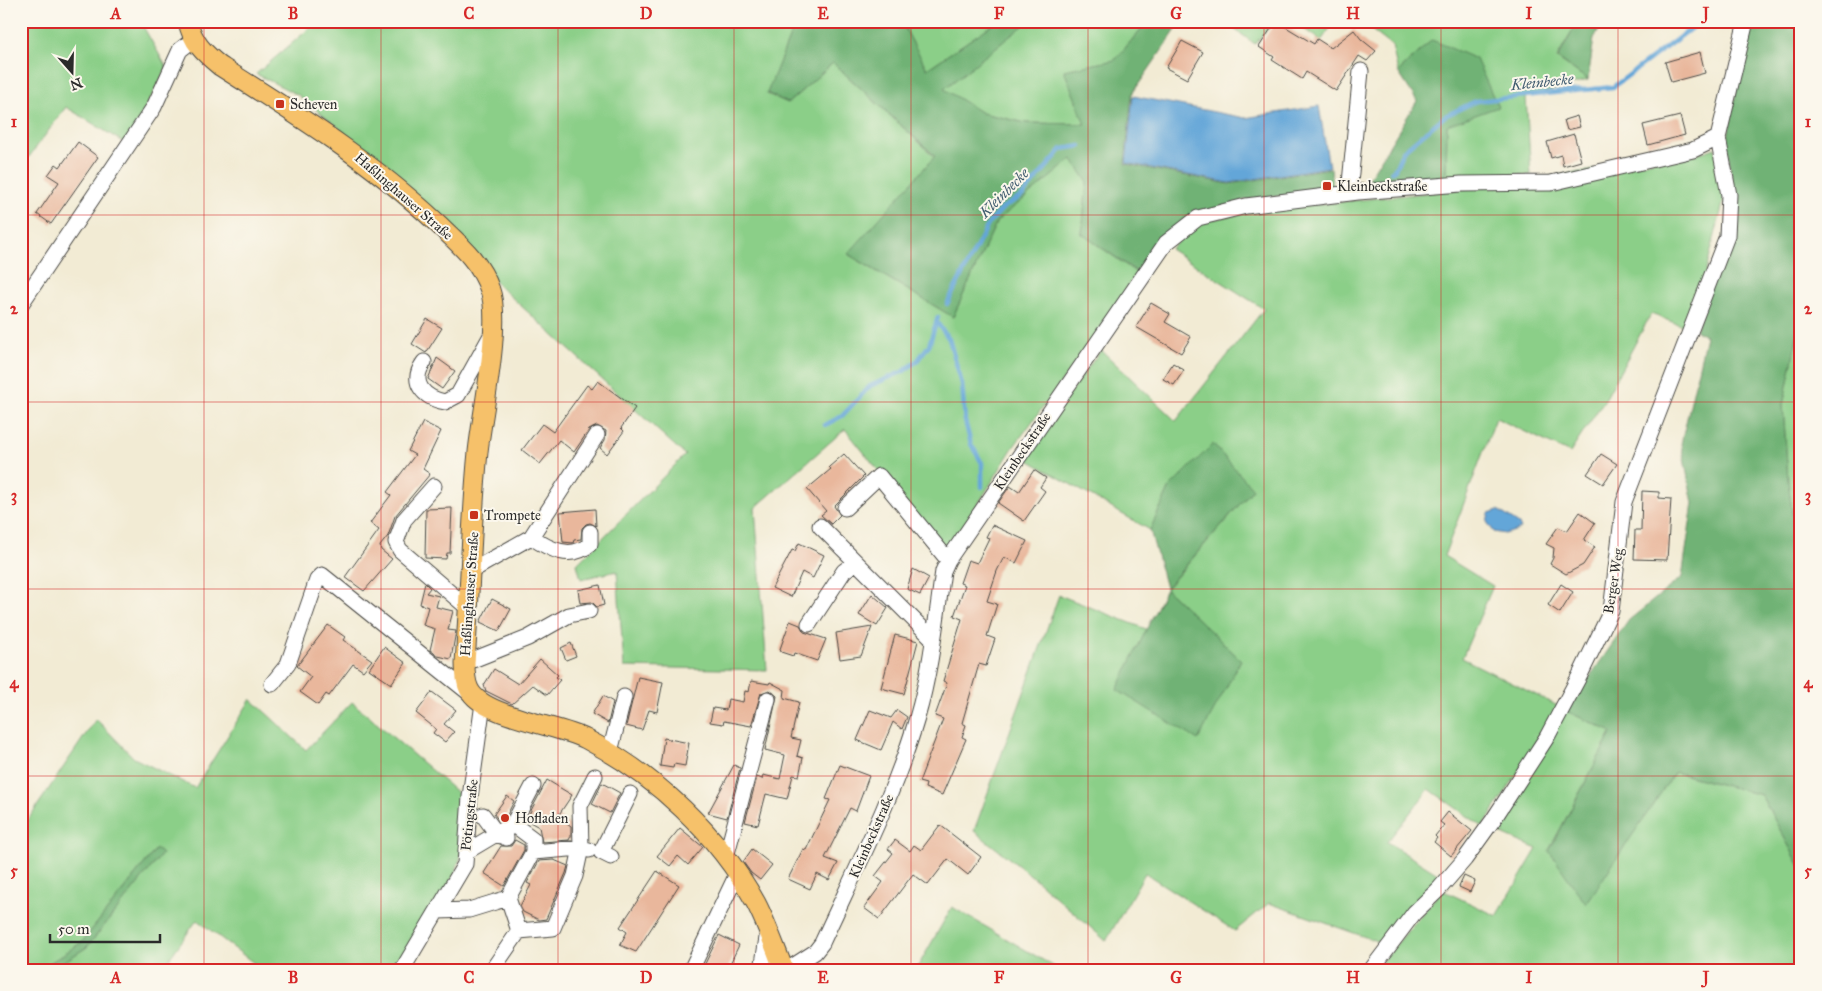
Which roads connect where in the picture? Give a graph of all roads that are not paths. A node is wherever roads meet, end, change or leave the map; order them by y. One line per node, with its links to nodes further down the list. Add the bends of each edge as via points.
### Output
1 (188, 21): 3 (main road)
2 (1746, 21): 5 (street)
3 (197, 44): 7 (street, via 180,50 154,107); 8 (main road, Haßlinghauser Straße, via 220,66 363,160 462,246 475,261 491,291)
4 (1361, 71): 6 (street)
5 (1718, 138): 6 (street, Kleinbeckstraße, via 1693,150 1551,183 1461,184); 49 (street, Berger Weg, via 1729,195 1727,236 1624,502 1611,611 1547,737 1493,820 1465,859 1414,913)
6 (1349, 194): 16 (street, Kleinbeckstraße, via 1246,206 1198,218 1166,243)
7 (21, 304)
8 (493, 332): 9 (street, via 458,395 445,402 430,399 420,388 419,369); 18 (main road, Haßlinghauser Straße, via 478,452)
9 (424, 362)
10 (597, 435): 15 (street)
11 (434, 486): 19 (street, via 404,520 396,542 400,550)
12 (845, 508): 16 (street, via 878,476)
13 (820, 526): 17 (street)
14 (590, 532): 15 (street, via 590,544 584,550 572,553 546,547)
15 (531, 537): 18 (street)
16 (948, 560): 22 (street, Kleinbeckstraße, via 943,571)
17 (856, 562): 21 (street, via 844,571); 22 (street)
18 (471, 571): 19 (main road, Haßlinghauser Straße)
19 (468, 608): 23 (main road, Haßlinghauser Straße)
20 (589, 611): 23 (street, via 570,615 528,638)
21 (809, 624)
22 (933, 639): 48 (street, Kleinbeckstraße, via 918,717 882,811 822,943 815,952)
23 (465, 663): 27 (main road, Haßlinghauser Straße, via 468,689)
24 (272, 684): 27 (street, via 288,664 317,580 322,575)
25 (624, 697): 28 (street)
26 (768, 699): 38 (street)
27 (479, 700): 28 (main road, via 506,714 583,738); 36 (street, Pötingstraße)
28 (610, 752): 38 (main road, via 634,767 685,812)
29 (595, 776): 35 (street, via 580,806)
30 (533, 786): 33 (street)
31 (630, 794): 35 (street, via 606,854)
32 (483, 815): 34 (street)
33 (513, 824): 34 (street); 37 (street, via 533,839)
34 (498, 840): 36 (street)
35 (581, 848): 37 (street); 42 (street, via 575,876 554,928)
36 (466, 852): 41 (street, Pötingstraße, via 465,864)
37 (533, 852): 40 (street)
38 (726, 857): 39 (main road)
39 (737, 874): 43 (main road); 46 (street)
40 (508, 898): 41 (street, via 469,910); 42 (street)
41 (438, 911): 44 (street, Pötingstraße)
42 (519, 930): 45 (street)
43 (768, 931): 47 (street); 48 (main road)
44 (402, 970)
45 (492, 970)
46 (690, 970)
47 (762, 970)
48 (786, 970)
49 (1371, 970)

